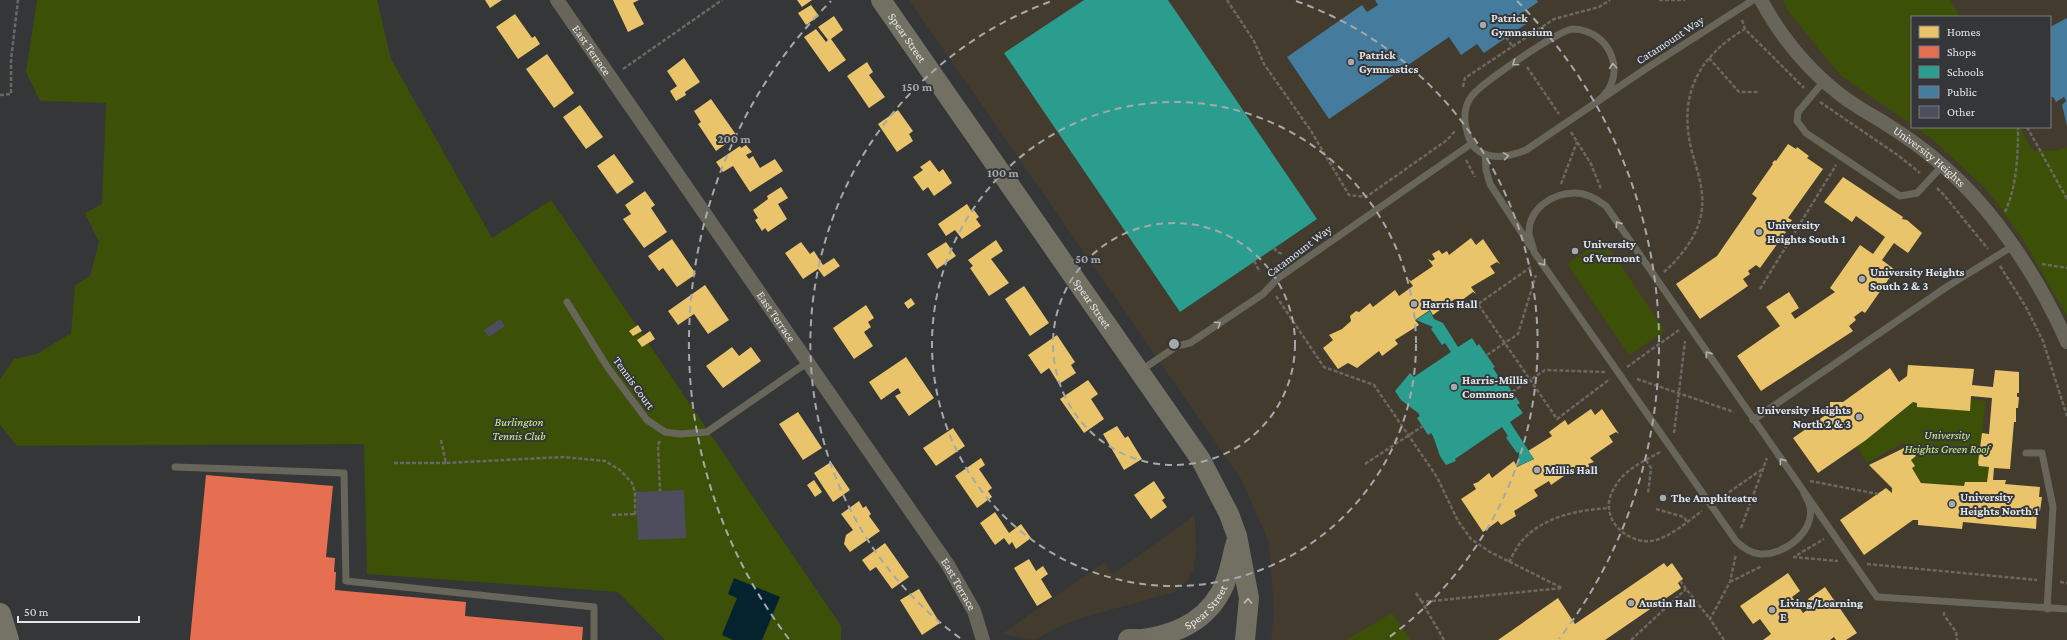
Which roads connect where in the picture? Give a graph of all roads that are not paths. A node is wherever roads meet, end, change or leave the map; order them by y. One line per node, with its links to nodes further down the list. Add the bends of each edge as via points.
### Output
1 (557, 0): 14 (street, East Terrace)
2 (881, 0): 15 (main road, Spear Street)
3 (1753, 0): 6 (lane, Catamount Way)
4 (1761, 0): 5 (street, University Heights, via 1786,40)
5 (1824, 81): 9 (street, University Heights, via 1842,96 1902,134); 9 (lane, via 1798,112 1797,121 1806,133 1900,196 1917,193)
6 (1599, 100): 7 (lane, Catamount Way, one-way to 7, via 1613,84 1615,67 1612,55 1602,40 1588,31 1572,29 1555,35 1481,86 1470,98 1465,112 1465,126); 8 (lane, Catamount Way, one-way to 6, via 1500,158 1526,150)
7 (1471, 144): 8 (lane, Catamount Way); 15 (lane, Catamount Way, one-way to 7, via 1178,346 1190,343 1246,305 1342,232)
8 (1486, 154): 11 (lane, via 1486,170 1490,184)
9 (1943, 166): 10 (street, University Heights, via 1982,206)
10 (2013, 246): 13 (street, University Heights, via 2050,306); 16 (lane, via 1948,286)
11 (1534, 252): 16 (lane, one-way to 11, via 1606,206 1593,197 1575,192 1556,196 1542,203 1532,218 1529,234); 19 (lane, one-way to 19, via 1744,549 1759,554 1773,553 1789,546 1808,526 1810,508)
12 (567, 302): 14 (lane, Tennis Court, via 608,368 647,420 665,432 707,432)
13 (2067, 342)
14 (808, 362): 26 (street, East Terrace, via 958,580 974,611)
15 (1139, 372): 20 (main road, Spear Street, via 1201,460 1229,514)
16 (1753, 420): 19 (lane, one-way to 16)
17 (2026, 453): 21 (lane, via 2042,453 2053,507)
18 (175, 467): 25 (lane, via 344,473 346,581 594,607)
19 (1804, 493): 21 (lane, via 1877,598)
20 (1237, 536): 28 (main road, Spear Street, via 1220,594 1203,615 1180,630); 29 (main road, Spear Street, one-way to 20, via 1249,598)
21 (2047, 609): 22 (lane)
22 (2067, 610)
23 (0, 614): 24 (highway)
24 (8, 640)
25 (594, 640)
26 (983, 640)
27 (1129, 640): 28 (main road, Spear Street)
28 (1137, 640)
29 (1245, 640)

